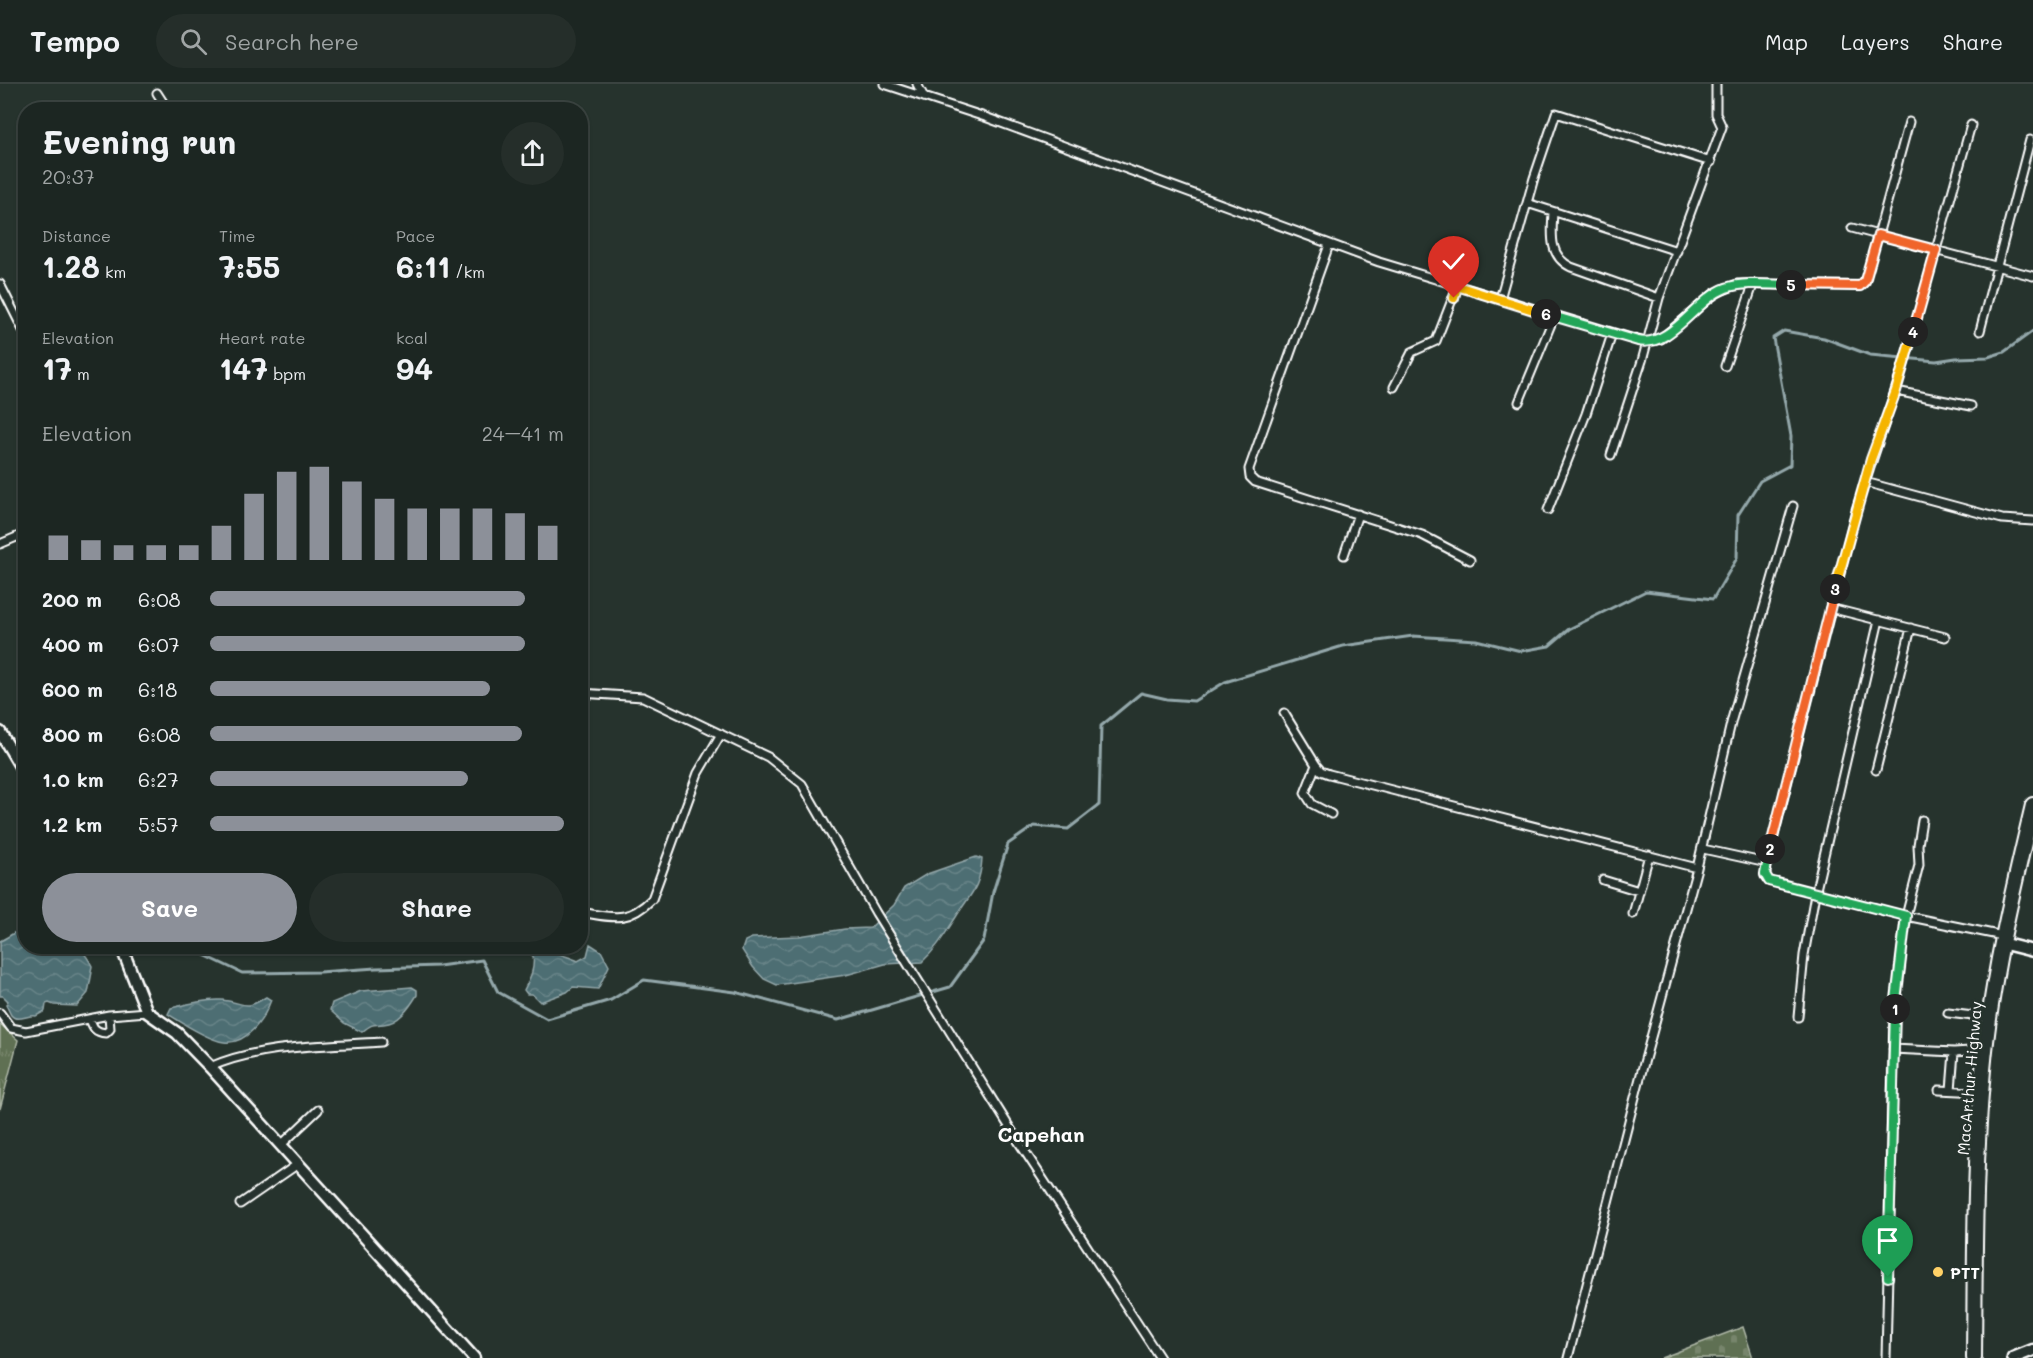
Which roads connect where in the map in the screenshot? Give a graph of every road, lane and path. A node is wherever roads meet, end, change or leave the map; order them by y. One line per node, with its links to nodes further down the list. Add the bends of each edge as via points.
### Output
1 (885, 84): 4 (street)
2 (917, 84): 6 (street)
3 (1716, 84): 11 (street, via 1716,114 1722,127)
4 (902, 86): 6 (street)
5 (157, 93): 7 (street)
6 (924, 97): 16 (street)
7 (163, 102)
8 (1909, 122): 15 (street)
9 (1971, 125): 17 (street)
10 (2030, 140): 19 (street)
11 (1711, 162): 12 (street, via 1559,113 1553,119); 18 (street)
12 (1527, 203): 13 (street); 25 (street)
13 (1553, 212): 18 (street); 24 (street, via 1553,247 1561,261)
14 (1852, 228): 15 (street)
15 (1878, 235): 17 (street); 22 (street, via 1865,281 1860,286)
16 (1329, 245): 23 (street); 40 (street, via 1249,473 1255,482)
17 (1936, 250): 19 (street); 33 (street)
18 (1677, 251): 24 (street)
19 (1996, 266): 20 (street); 28 (street)
20 (2033, 276)
21 (0, 284): 27 (street)
22 (1753, 285): 30 (street, via 1737,284 1714,294 1666,336); 31 (street)
23 (1457, 286): 25 (street); 32 (street, via 1436,341 1412,352)
24 (1659, 298): 30 (street)
25 (1500, 299): 26 (street)
26 (1554, 317): 29 (street); 34 (street)
27 (18, 320)
28 (1980, 331)
29 (1612, 334): 30 (street); 39 (street)
30 (1647, 343): 36 (street)
31 (1725, 366)
32 (1394, 387)
33 (1896, 391): 35 (street); 37 (street)
34 (1519, 402)
35 (1971, 406)
36 (1611, 455)
37 (1865, 482): 41 (street, via 2002,519); 46 (street)
38 (1794, 506): 60 (street, via 1732,719)
39 (1548, 510)
40 (1358, 514): 44 (street); 45 (street, via 1422,535)
41 (2033, 521)
42 (18, 536): 43 (street)
43 (0, 544)
44 (1344, 555)
45 (1470, 560)
46 (1830, 608): 47 (street); 62 (street)
47 (1879, 620): 48 (street); 66 (street)
48 (1911, 628): 49 (street); 56 (street)
49 (1945, 637)
50 (588, 694): 53 (street, via 643,697)
51 (1284, 713): 55 (street)
52 (0, 732): 54 (street)
53 (721, 735): 67 (street, via 698,773 652,899 623,917); 94 (street, via 768,757 802,784 876,913 1020,1144)
54 (18, 762)
55 (1316, 765): 58 (street, via 1305,793 1312,804); 61 (street, via 1329,774)
56 (1876, 770)
57 (2033, 806): 70 (highway, MacArthur Highway)
58 (1331, 813)
59 (1922, 820): 69 (street, via 1919,865)
60 (1703, 849): 62 (street); 63 (street)
61 (1649, 855): 63 (street); 65 (street)
62 (1767, 863): 66 (street, via 1767,880)
63 (1697, 868): 95 (street)
64 (1603, 880): 65 (street)
65 (1639, 891): 68 (street)
66 (1815, 894): 69 (street); 77 (street)
67 (588, 913)
68 (1633, 914)
69 (1906, 916): 70 (street); 81 (street)
70 (2002, 940): 71 (street); 79 (highway, MacArthur Highway)
71 (2033, 951)
72 (124, 954): 73 (street)
73 (146, 1009): 76 (street); 84 (street, via 177,1033)
74 (0, 1013): 78 (street, via 11,1028 26,1031)
75 (1947, 1013): 79 (street)
76 (109, 1014): 78 (street); 78 (street, via 110,1029 106,1033 93,1028)
77 (1798, 1017)
78 (90, 1018)
79 (1990, 1018): 82 (highway, MacArthur Highway)
80 (381, 1042): 84 (street, via 278,1050)
81 (1893, 1049): 83 (street); 96 (street)
82 (1986, 1050): 83 (street); 87 (highway, MacArthur Highway)
83 (1954, 1052): 86 (street)
84 (210, 1067): 89 (street)
85 (1939, 1090): 86 (street)
86 (1951, 1090): 87 (street)
87 (1981, 1092): 97 (highway, MacArthur Highway)
88 (318, 1110): 89 (street)
89 (281, 1145): 90 (street)
90 (298, 1164): 91 (street); 93 (street)
91 (240, 1204)
92 (2033, 1350): 98 (street)
93 (474, 1358)
94 (1160, 1358)
95 (1568, 1358)
96 (1886, 1358)
97 (1974, 1358)
98 (2013, 1358)

